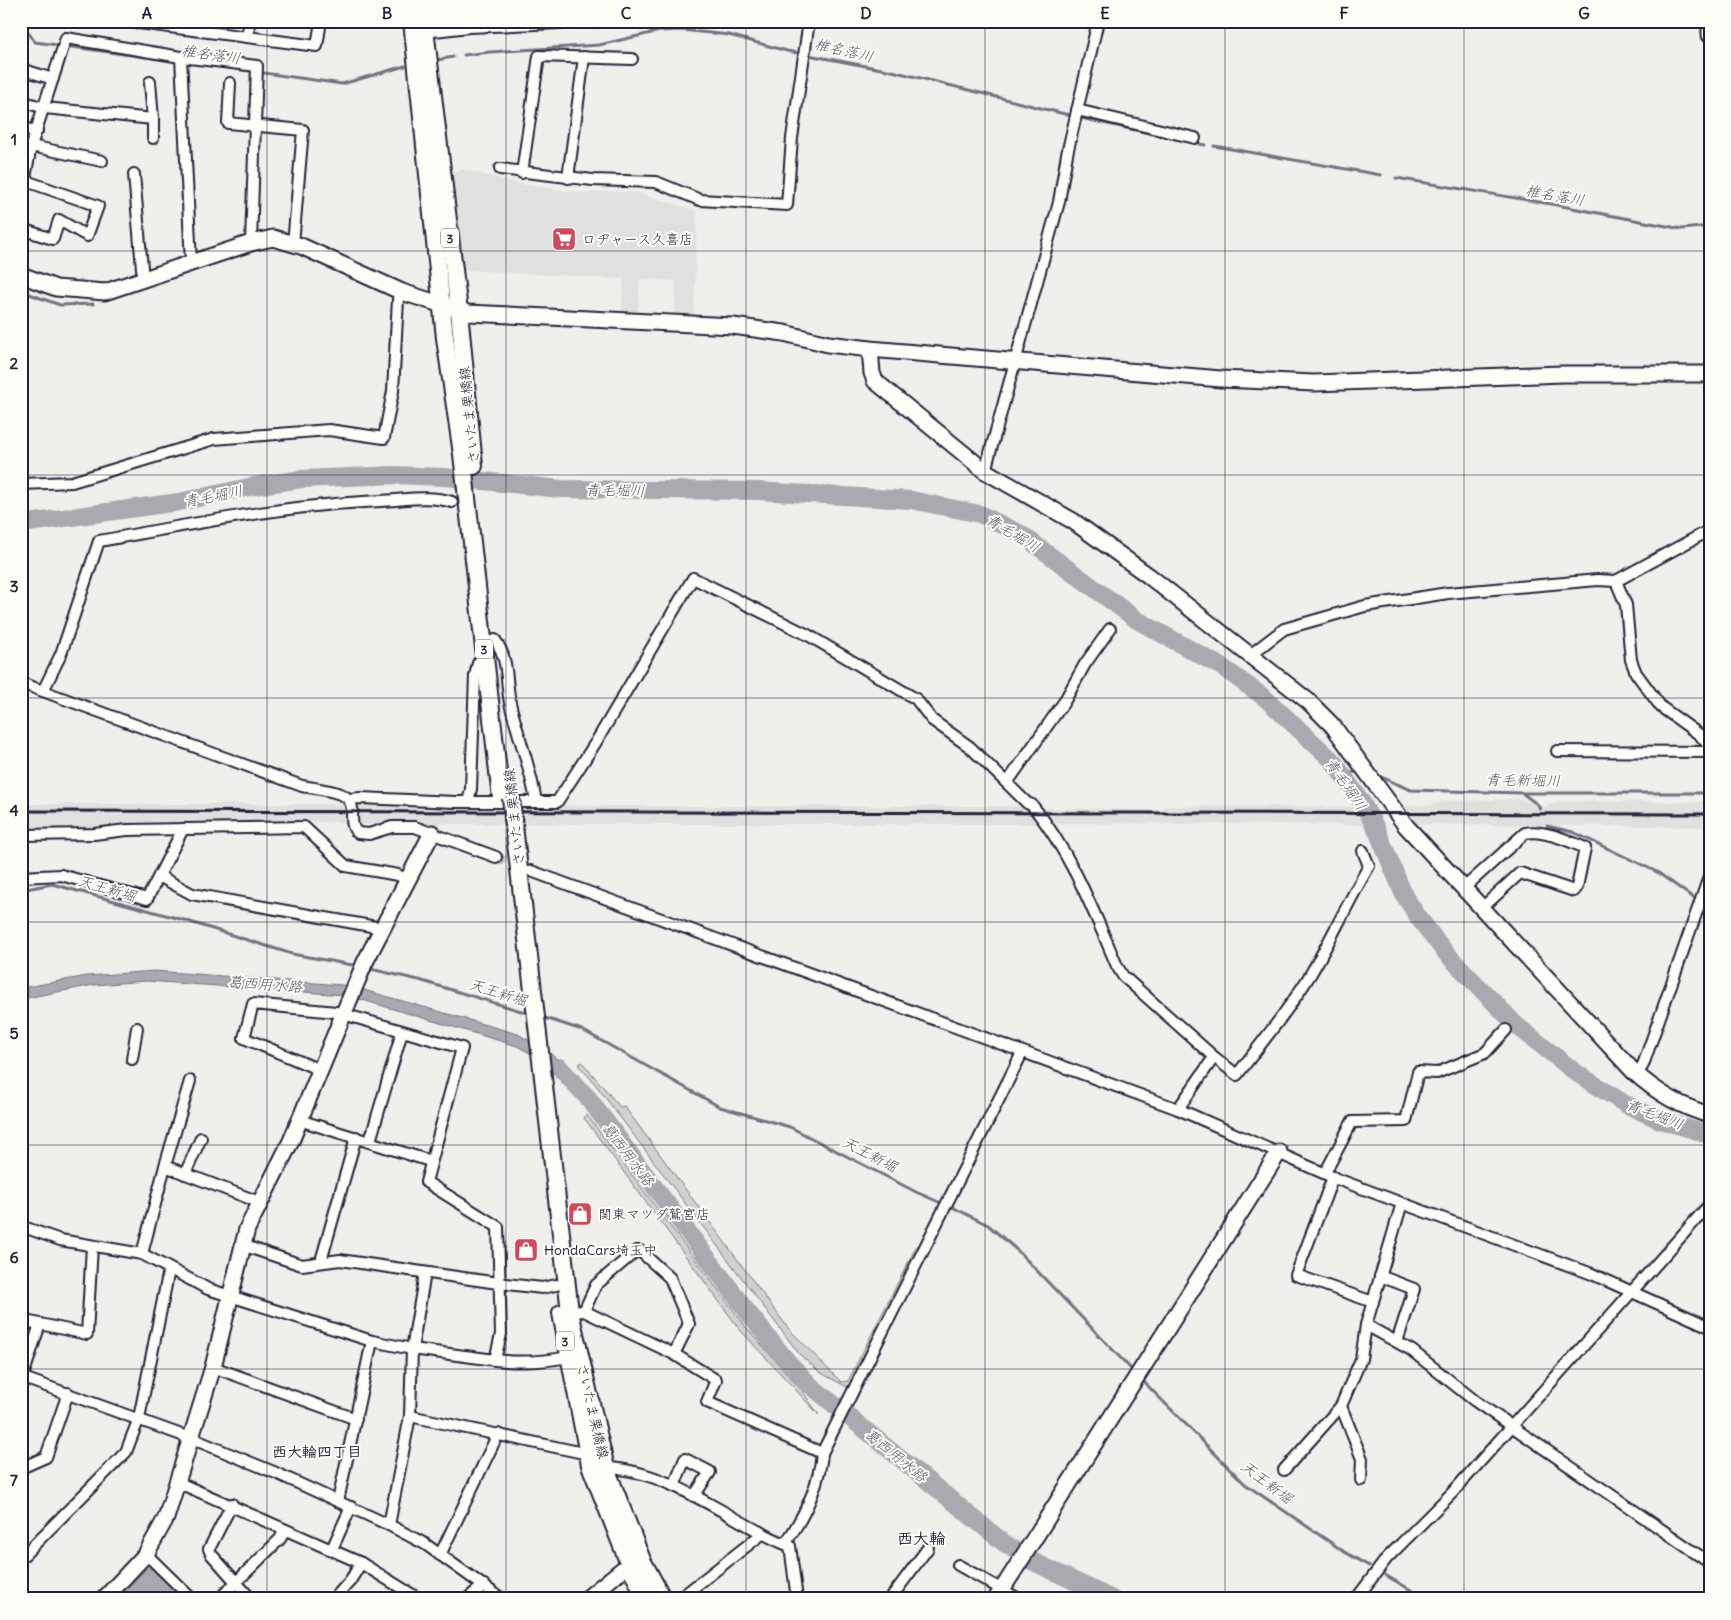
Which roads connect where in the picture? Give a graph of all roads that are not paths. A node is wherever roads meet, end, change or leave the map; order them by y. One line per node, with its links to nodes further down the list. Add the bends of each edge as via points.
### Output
1 (123, 21): 12 (street)
2 (250, 21): 12 (street)
3 (321, 21): 12 (street, via 317,46)
4 (412, 21): 44 (main road, さいたま栗橋線 / 3)
5 (603, 21): 8 (street)
6 (809, 21): 34 (street, via 792,138 787,205 700,200 656,182)
7 (1098, 21): 22 (street)
8 (560, 22): 10 (street)
9 (1710, 26): 11 (street)
10 (424, 27): 45 (main road, さいたま栗橋線 / 3)
11 (1710, 35)
12 (248, 37)
13 (181, 57): 17 (street, via 66,38); 24 (street, via 257,66); 40 (street)
14 (584, 58): 15 (street); 33 (street, via 539,56); 34 (street)
15 (632, 59)
16 (21, 69): 17 (street)
17 (53, 79): 21 (street)
18 (150, 82): 23 (street)
19 (230, 83): 24 (street, via 228,123)
20 (21, 101): 21 (street)
21 (45, 108): 23 (street); 26 (street)
22 (1077, 110): 28 (street); 47 (street, via 1059,202)
23 (153, 119): 27 (street)
24 (255, 124): 38 (street); 39 (street, via 304,130)
25 (21, 128): 26 (street)
26 (37, 131): 29 (street)
27 (153, 138)
28 (1195, 138)
29 (31, 146): 30 (street); 35 (street)
30 (102, 161)
31 (500, 169): 33 (street)
32 (134, 174): 42 (street)
33 (522, 174): 34 (street)
34 (568, 178)
35 (26, 181): 36 (street); 37 (street, via 98,206 88,236 59,220 53,239)
36 (21, 198)
37 (21, 229)
38 (251, 243): 39 (street, via 273,238); 40 (street)
39 (294, 244): 43 (street)
40 (191, 263): 42 (street)
41 (21, 275): 42 (street, via 56,288 105,292)
42 (143, 280)
43 (402, 292): 44 (street); 51 (street, via 398,299 393,391 384,438 328,430 214,440 72,482)
44 (442, 306): 45 (street); 49 (main road, さいたま栗橋線 / 3, via 453,403)
45 (458, 311): 46 (street, via 733,326); 49 (main road, さいたま栗橋線 / 3)
46 (870, 349): 47 (street); 50 (street, via 872,373 879,385)
47 (1016, 360): 48 (street, via 1222,379 1314,383 1563,374); 50 (street)
48 (1710, 374)
49 (467, 454): 52 (main road, さいたま栗橋線 / 3)
50 (986, 471): 58 (street, via 1073,521)
51 (21, 484)
52 (466, 501): 56 (main road, さいたま栗橋線 / 3); 57 (main road, さいたま栗橋線 / 3); 60 (street, via 326,503 99,541 61,654)
53 (1710, 530): 54 (street)
54 (1616, 581): 58 (street, via 1454,592 1365,606 1284,629); 61 (street, via 1626,605 1631,660 1636,673 1661,707 1700,735)
55 (1110, 629): 64 (street, via 1064,702)
56 (495, 640): 65 (main road, さいたま栗橋線 / 3); 68 (street, via 505,660 510,706 532,776)
57 (485, 655): 65 (main road, さいたま栗橋線 / 3); 67 (street, via 478,663 475,676 472,789)
58 (1250, 655): 79 (street, via 1290,685 1333,726 1406,826)
59 (21, 683): 60 (street)
60 (43, 690): 66 (street, via 302,786 339,793)
61 (1710, 747)
62 (1557, 751): 63 (street)
63 (1710, 752)
64 (1007, 782): 68 (street, via 970,747 932,720 916,699 808,635 693,578 557,802); 87 (street, via 1032,805 1058,840 1123,976)
65 (506, 798): 91 (main road, さいたま栗橋線 / 3)
66 (349, 799): 67 (street); 70 (street, via 351,824 358,833 415,827)
67 (468, 802): 68 (street)
68 (536, 802)
69 (183, 829): 71 (street); 76 (street); 78 (street, via 304,827 346,866 398,875)
70 (432, 833): 73 (street); 78 (street)
71 (21, 834)
72 (1363, 851): 87 (street, via 1368,866 1309,977 1269,1033 1237,1075)
73 (496, 858)
74 (531, 870): 86 (street)
75 (1710, 874): 90 (street)
76 (159, 876): 77 (street, via 148,899 61,874); 81 (street, via 192,894)
77 (21, 877)
78 (407, 880): 81 (street)
79 (1464, 888): 80 (street); 80 (street, via 1525,833 1567,839 1585,848 1574,891 1520,873)
80 (1482, 908): 90 (street)
81 (382, 928): 82 (street)
82 (343, 1013): 85 (street); 89 (street); 89 (street, via 251,1006 244,1038)
83 (138, 1028): 88 (street)
84 (1506, 1030): 103 (street, via 1485,1053 1437,1073 1418,1072 1406,1121 1352,1122)
85 (402, 1032): 98 (street); 100 (street, via 462,1048)
86 (1022, 1053): 93 (street); 141 (street)
87 (1214, 1057): 93 (street)
88 (132, 1059)
89 (320, 1070): 95 (street)
90 (1637, 1075): 94 (street, via 1667,1097)
91 (537, 1076): 116 (main road, さいたま栗橋線 / 3); 120 (main road, さいたま栗橋線 / 3)
92 (190, 1081): 101 (street)
93 (1178, 1109): 99 (street)
94 (1710, 1115)
95 (299, 1120): 96 (street); 104 (street)
96 (356, 1137): 98 (street); 111 (street)
97 (201, 1138): 102 (street)
98 (370, 1141): 100 (street)
99 (1279, 1152): 103 (street); 168 (street)
100 (430, 1161): 115 (street, via 426,1182 498,1227)
101 (165, 1166): 102 (street); 110 (street)
102 (185, 1174): 104 (street)
103 (1329, 1175): 105 (street); 119 (street, via 1296,1275)
104 (259, 1202): 108 (street)
105 (1402, 1203): 114 (street); 117 (street)
106 (1710, 1204): 117 (street)
107 (21, 1226): 109 (street, via 60,1240)
108 (242, 1245): 111 (street, via 302,1265); 118 (street)
109 (92, 1246): 110 (street); 122 (street, via 88,1334)
110 (142, 1254): 112 (street)
111 (321, 1261): 113 (street, via 340,1260)
112 (169, 1270): 118 (street); 136 (street)
113 (425, 1273): 115 (street); 127 (street)
114 (1380, 1276): 119 (street); 126 (street, via 1414,1289)
115 (498, 1282): 116 (street, via 542,1288); 130 (street, via 501,1334)
116 (556, 1285): 129 (main road, さいたま栗橋線 / 3)
117 (1632, 1292): 124 (street); 138 (street)
118 (231, 1297): 125 (street); 131 (street)
119 (1373, 1302): 123 (street)
120 (577, 1311): 128 (street); 128 (street, via 596,1285 640,1251 670,1278 689,1324); 144 (main road, さいたま栗橋線 / 3)
121 (21, 1320): 122 (street)
122 (40, 1324): 132 (street)
123 (1366, 1325): 126 (street); 134 (street, via 1361,1359)
124 (1710, 1327)
125 (372, 1341): 127 (street); 137 (street)
126 (1398, 1342): 138 (street)
127 (412, 1350): 130 (street); 135 (street)
128 (674, 1354): 141 (street, via 716,1380 707,1402)
129 (568, 1357): 130 (street, via 521,1363); 142 (main road, さいたま栗橋線 / 3)
130 (495, 1360)
131 (213, 1367): 137 (street); 140 (street)
132 (22, 1378): 133 (street)
133 (68, 1393): 136 (street); 143 (street, via 46,1457)
134 (1340, 1406): 145 (street); 146 (street, via 1362,1459)
135 (410, 1416): 139 (street); 153 (street)
136 (139, 1418): 140 (street); 161 (street, via 126,1452)
137 (356, 1419): 150 (street)
138 (1512, 1427): 164 (street); 184 (street, via 1387,1558)
139 (498, 1434): 142 (street); 160 (street)
140 (191, 1439): 147 (street); 150 (street)
141 (822, 1453): 156 (street, via 806,1513)
142 (588, 1454): 162 (main road, さいたま栗橋線 / 3, via 590,1465)
143 (21, 1468)
144 (606, 1468): 148 (street, via 616,1468); 162 (main road, さいたま栗橋線 / 3)
145 (1284, 1470)
146 (1361, 1480)
147 (177, 1482): 151 (street); 159 (street, via 166,1518)
148 (674, 1486): 149 (street); 149 (street, via 685,1459 710,1472)
149 (694, 1496): 155 (street)
150 (338, 1501): 152 (street)
151 (232, 1504): 154 (street); 166 (street, via 209,1549)
152 (351, 1507): 153 (street); 158 (street)
153 (389, 1525): 160 (street)
154 (285, 1530): 158 (street); 166 (street, via 280,1539)
155 (762, 1534): 156 (street, via 785,1544); 180 (street)
156 (787, 1542): 181 (street)
157 (928, 1548): 182 (street)
158 (332, 1549): 163 (street)
159 (146, 1554): 169 (street); 170 (street)
160 (440, 1555): 167 (street)
161 (21, 1558)
162 (635, 1562): 177 (street); 178 (main road, さいたま栗橋線 / 3); 179 (main road, さいたま栗橋線 / 3)
163 (361, 1563): 173 (street); 174 (street)
164 (1710, 1563)
165 (958, 1565): 168 (street)
166 (237, 1581): 171 (street); 172 (street)
167 (484, 1585): 175 (street); 176 (street)
168 (999, 1594): 183 (street)
169 (104, 1599)
170 (192, 1599)
171 (219, 1599)
172 (251, 1599)
173 (334, 1599)
174 (419, 1599)
175 (467, 1599)
176 (502, 1599)
177 (586, 1599)
178 (646, 1599)
179 (663, 1599)
180 (680, 1599)
181 (797, 1599)
182 (890, 1599)
183 (1019, 1599)
184 (1356, 1599)

